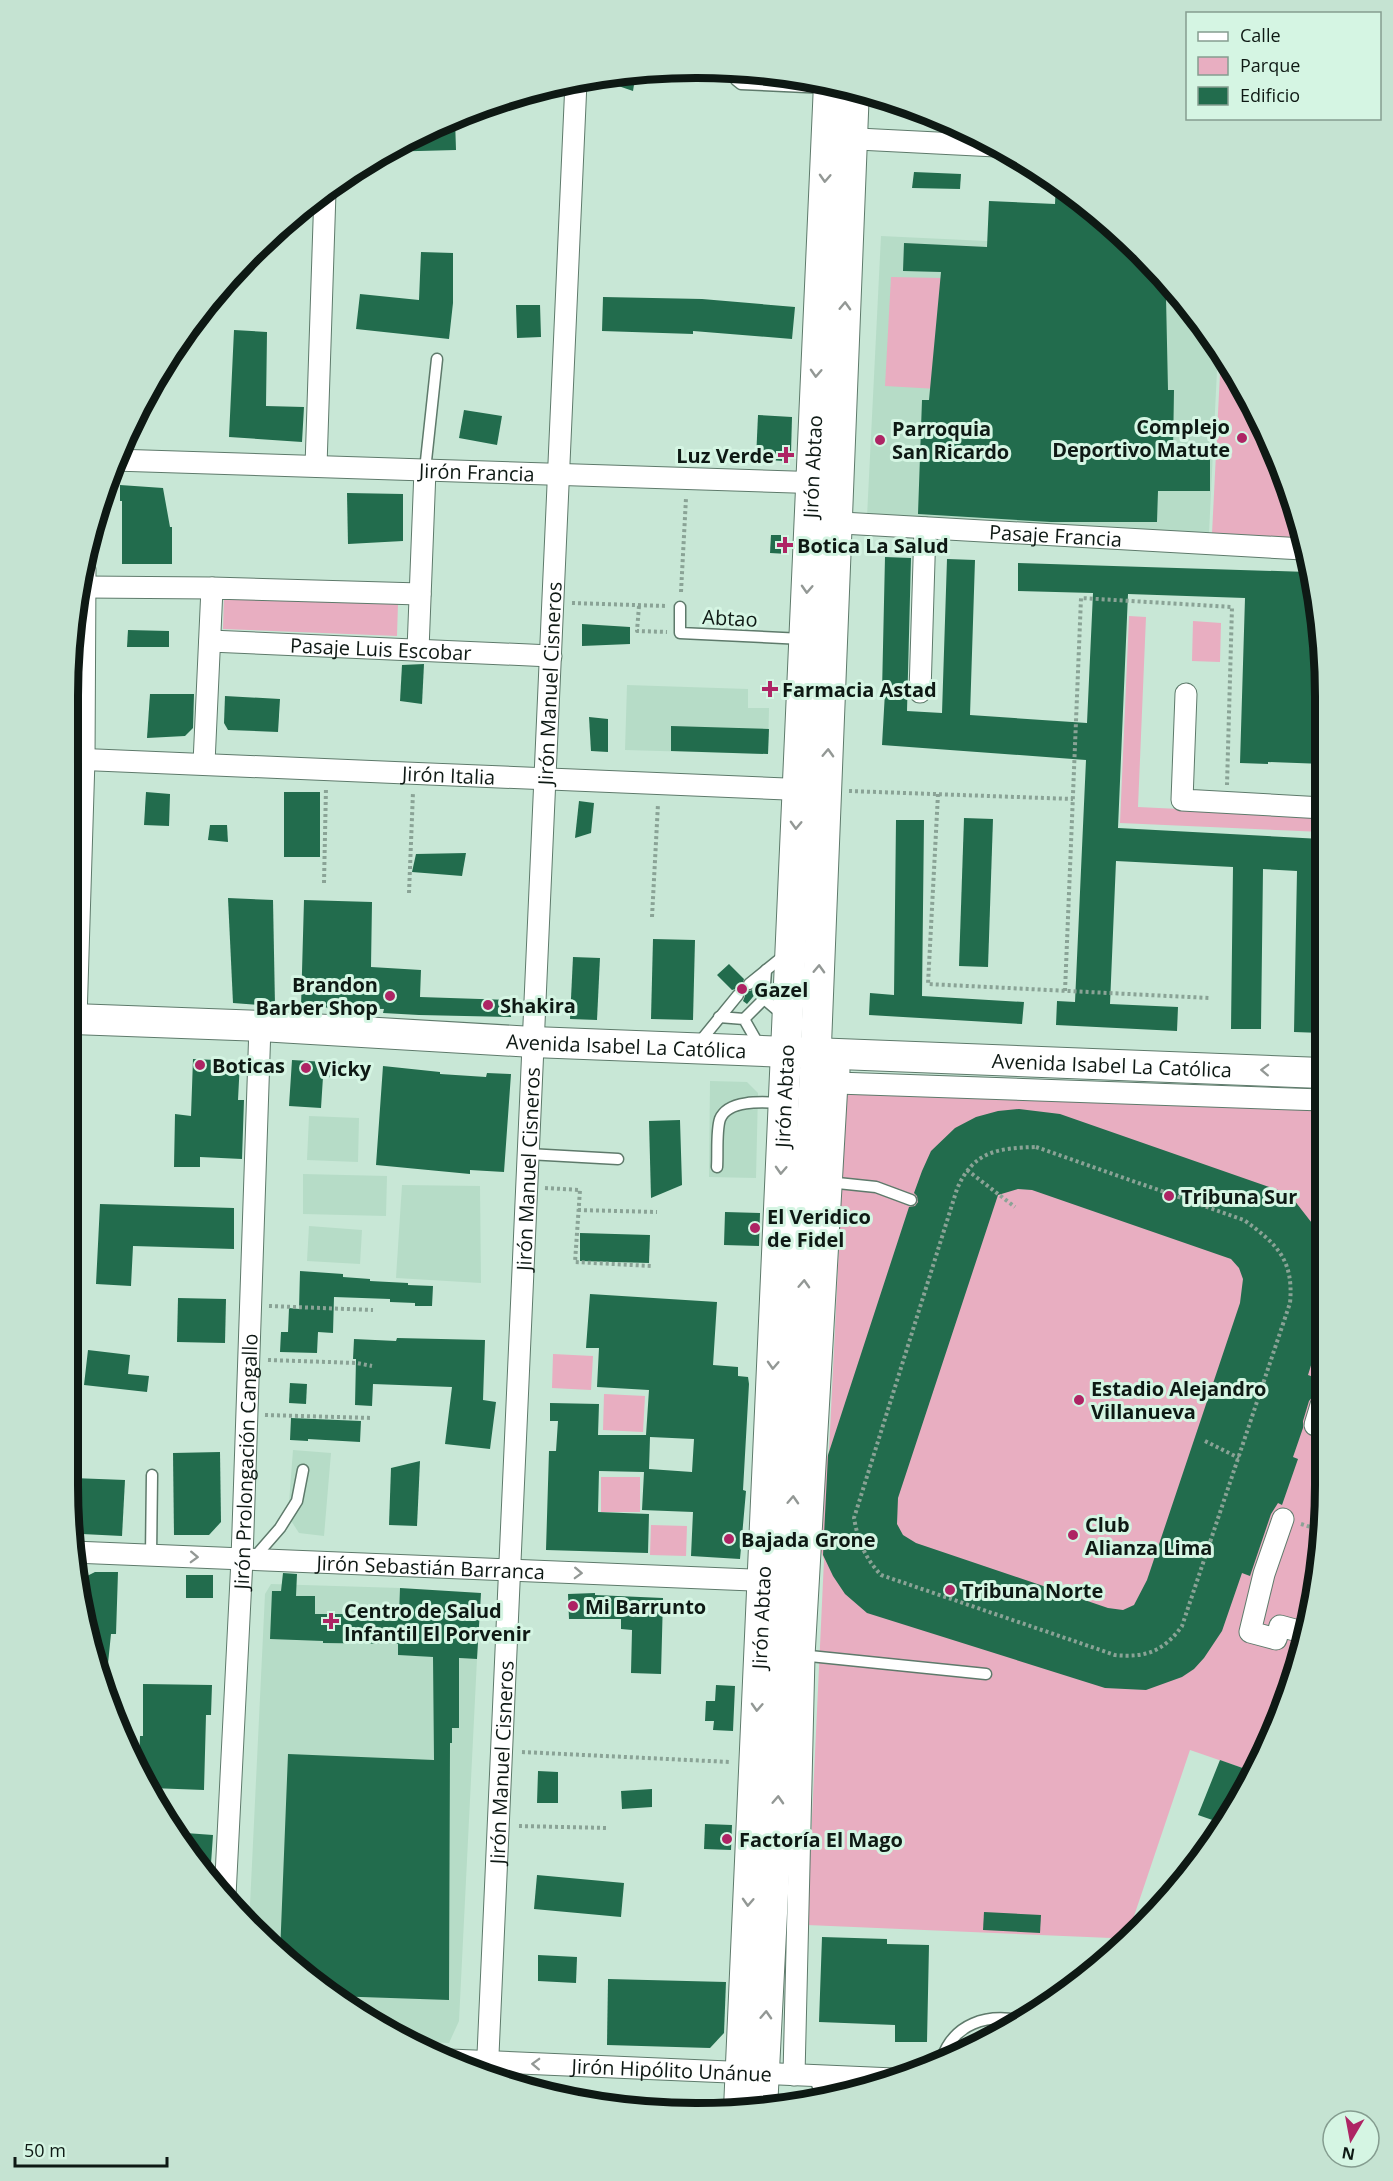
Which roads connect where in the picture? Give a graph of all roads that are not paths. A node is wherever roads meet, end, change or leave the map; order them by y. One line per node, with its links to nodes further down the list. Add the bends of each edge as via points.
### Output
1 (736, 79): 2 (lane, via 741,84)
2 (792, 86)
3 (576, 90): 12 (street, Jirón Manuel Cisneros)
4 (837, 95): 5 (street, Jirón Abtao)
5 (839, 138): 6 (street); 13 (street, Jirón Abtao)
6 (976, 145)
7 (325, 203): 10 (street)
8 (437, 359): 11 (lane)
9 (125, 460): 10 (street, Jirón Francia)
10 (316, 466): 11 (street, Jirón Francia)
11 (425, 470): 12 (street, Jirón Francia); 19 (street)
12 (559, 475): 13 (street, Jirón Francia); 25 (street, Jirón Manuel Cisneros)
13 (825, 483): 14 (street, Jirón Abtao)
14 (823, 521): 15 (street, Pasaje Francia); 22 (street, Jirón Abtao, one-way to 22); 31 (street, Jirón Abtao, one-way to 14)
15 (925, 528): 16 (street, Pasaje Francia); 26 (street)
16 (1297, 549)
17 (90, 578): 18 (street)
18 (212, 588): 19 (street); 23 (street)
19 (420, 594): 24 (street)
20 (680, 607): 22 (lane, Abtao, via 680,633)
21 (84, 612): 28 (street)
22 (804, 639): 31 (street, Jirón Abtao)
23 (210, 641): 24 (street, Pasaje Luis Escobar); 29 (street)
24 (418, 650): 25 (street, Pasaje Luis Escobar)
25 (551, 656): 30 (street, Jirón Manuel Cisneros)
26 (920, 692)
27 (1186, 694): 32 (street, via 1182,800)
28 (78, 759): 29 (street, Jirón Italia)
29 (204, 763): 30 (street, Jirón Italia)
30 (545, 778): 31 (street, Jirón Italia); 44 (street, Jirón Manuel Cisneros)
31 (812, 790): 33 (street, Jirón Abtao, one-way to 33); 46 (street, Jirón Abtao, one-way to 31)
32 (1315, 808)
33 (791, 950): 34 (lane); 40 (street, Jirón Abtao)
34 (766, 970): 35 (lane); 37 (lane)
35 (749, 984)
36 (738, 995): 38 (lane)
37 (764, 999): 39 (lane); 40 (lane)
38 (719, 1017): 39 (lane); 43 (lane)
39 (744, 1019): 45 (lane)
40 (788, 1020): 45 (street, Jirón Abtao)
41 (78, 1024): 42 (street, Avenida Isabel La Católica)
42 (259, 1035): 44 (street, Avenida Isabel La Católica); 61 (street, Jirón Prolongación Cangallo, via 247,1414)
43 (694, 1048): 44 (street, Avenida Isabel La Católica); 45 (street, Avenida Isabel La Católica)
44 (533, 1049): 45 (street, Avenida Isabel La Católica); 51 (street, Jirón Manuel Cisneros)
45 (778, 1056): 46 (street, Avenida Isabel La Católica); 50 (street, Jirón Abtao)
46 (827, 1069): 47 (street, Avenida Isabel La Católica, one-way to 46); 48 (street, Avenida Isabel La Católica); 49 (street); 54 (street, Jirón Abtao)
47 (1315, 1073)
48 (1315, 1093)
49 (1315, 1100)
50 (784, 1103): 53 (lane, via 761,1101 727,1110 720,1119); 63 (street, Jirón Abtao, one-way to 63)
51 (528, 1154): 52 (lane); 62 (street, Jirón Manuel Cisneros)
52 (618, 1159)
53 (717, 1167)
54 (820, 1181): 55 (lane, via 876,1186); 63 (street, Jirón Abtao, one-way to 54); 65 (street)
55 (911, 1200)
56 (303, 1470): 61 (lane, via 297,1502 280,1528)
57 (152, 1475): 60 (lane)
58 (1283, 1519): 64 (street, via 1250,1632 1276,1639 1280,1626)
59 (82, 1552): 60 (street, Jirón Sebastián Barranca)
60 (151, 1556): 61 (street, Jirón Sebastián Barranca, one-way to 61)
61 (248, 1559): 62 (street, Jirón Sebastián Barranca); 67 (street, Jirón Prolongación Cangallo)
62 (510, 1570): 63 (street, Jirón Sebastián Barranca, one-way to 63); 70 (street, Jirón Manuel Cisneros)
63 (776, 1581): 65 (street, Jirón Abtao); 75 (street, Jirón Abtao, one-way to 75, via 755,1764)
64 (1297, 1631)
65 (795, 1654): 66 (lane); 72 (street); 75 (street, Jirón Abtao, one-way to 65)
66 (986, 1674)
67 (226, 1885)
68 (1008, 2019): 69 (lane, via 981,2020 961,2031)
69 (946, 2050)
70 (488, 2066)
71 (498, 2070): 75 (street, Jirón Hipólito Unánue, one-way to 71)
72 (803, 2076): 73 (street, Jirón Hipólito Unánue); 74 (lane); 75 (street, Jirón Hipólito Unánue)
73 (869, 2078)
74 (817, 2091)
75 (756, 2094)

